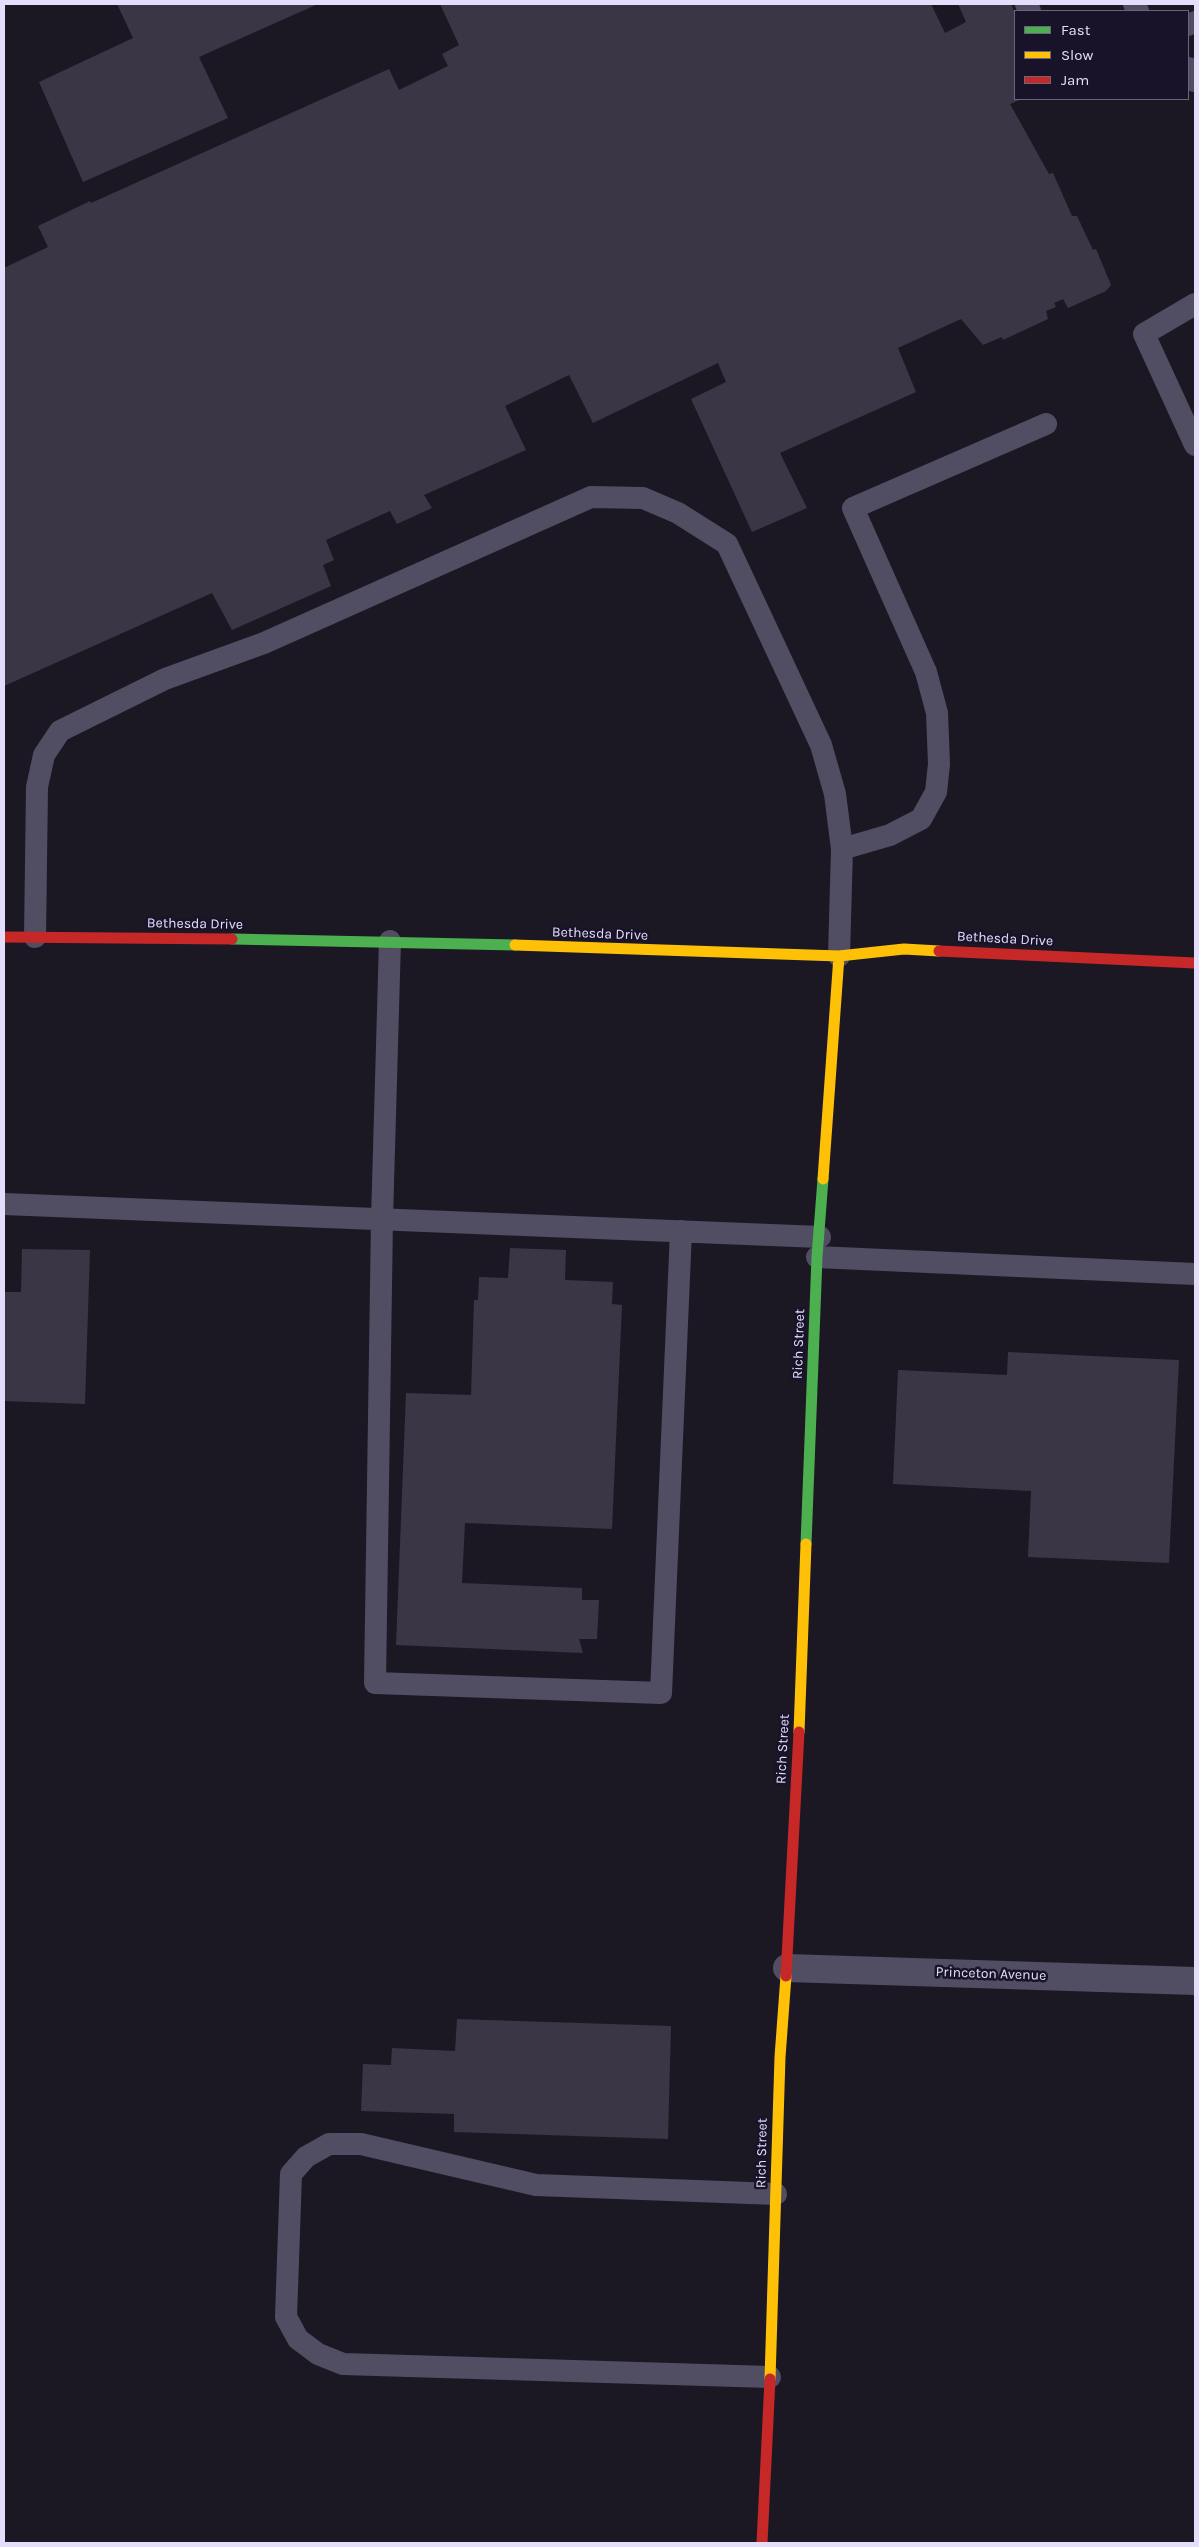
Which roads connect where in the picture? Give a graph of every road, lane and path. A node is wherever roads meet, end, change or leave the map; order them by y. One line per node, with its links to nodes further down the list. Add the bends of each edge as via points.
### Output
1 (1195, 304): 3 (lane, via 1144,334)
2 (1046, 424): 4 (lane, via 853,508 926,672 937,713 938,764 936,792 921,819 890,836)
3 (1195, 445)
4 (842, 848): 6 (lane, via 835,794 821,745 726,544 678,513 643,498 591,497 264,643 165,679 60,731 44,755 37,787); 8 (lane)
5 (4, 937): 6 (street, Bethesda Drive)
6 (35, 937): 7 (street, Bethesda Drive)
7 (390, 941): 8 (street, Bethesda Drive); 11 (lane)
8 (839, 956): 9 (street, Bethesda Drive, via 904,948); 13 (street, Rich Street)
9 (1195, 963)
10 (4, 1204): 11 (lane)
11 (382, 1219): 12 (lane); 12 (lane, via 375,1683 661,1693)
12 (681, 1231): 13 (lane)
13 (819, 1247): 14 (lane); 15 (street, Rich Street)
14 (1195, 1274)
15 (787, 1968): 16 (street, Princeton Avenue); 17 (street, Rich Street, via 780,2057)
16 (1195, 1981)
17 (776, 2194): 18 (street, Rich Street); 18 (lane, via 536,2185 361,2144 329,2144 306,2157 292,2174 286,2317 298,2339 318,2354 343,2364)
18 (770, 2378): 19 (street, Rich Street)
19 (762, 2543)

